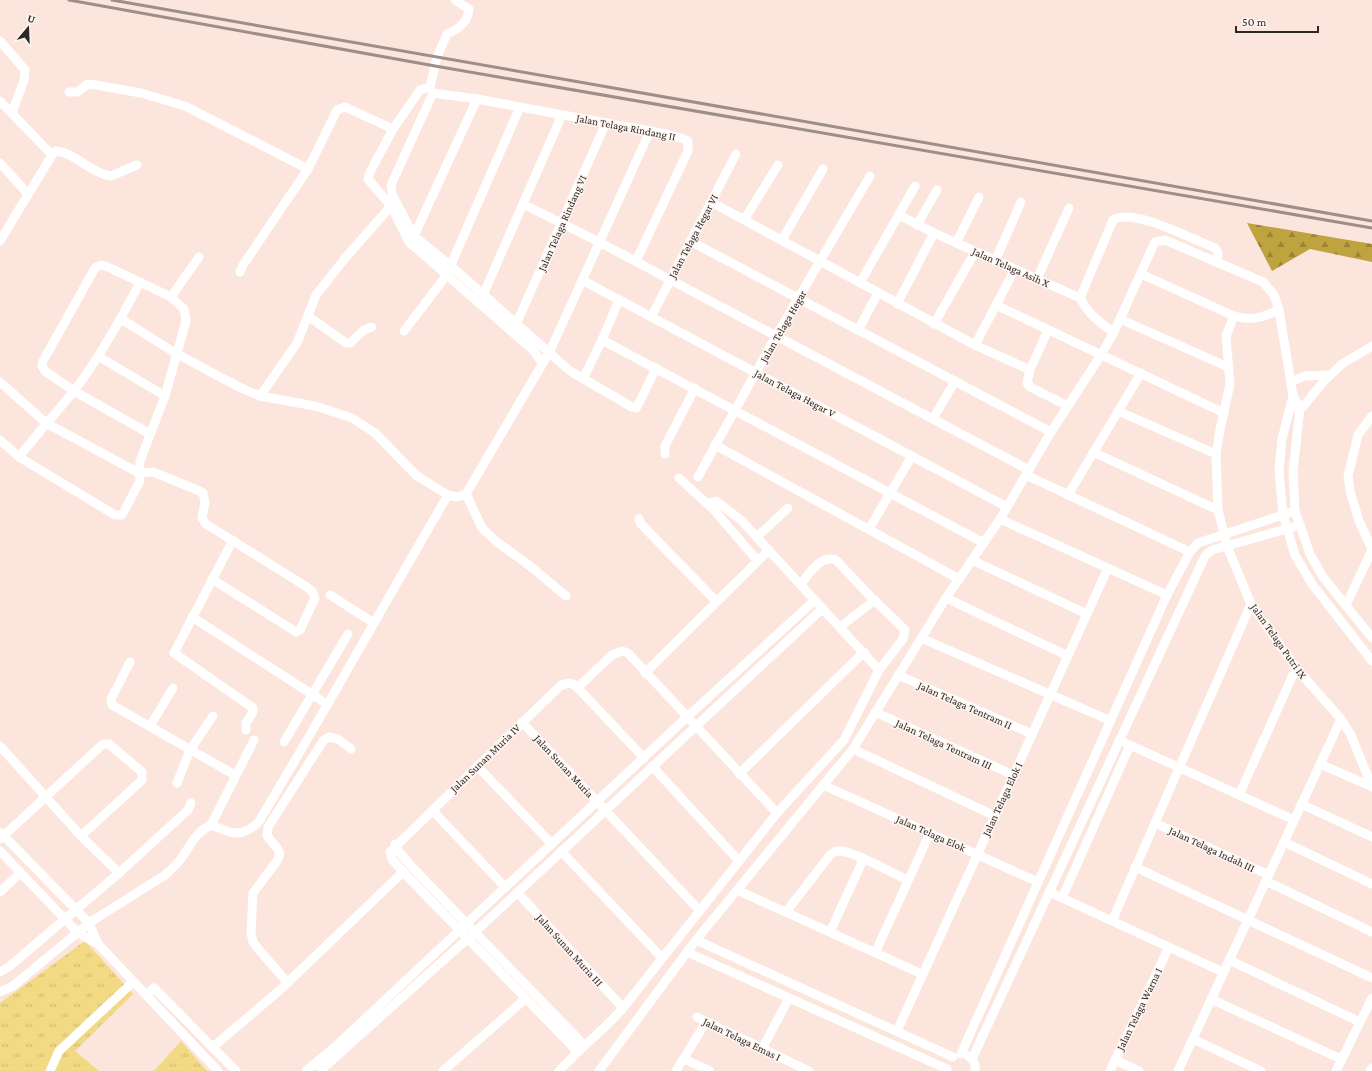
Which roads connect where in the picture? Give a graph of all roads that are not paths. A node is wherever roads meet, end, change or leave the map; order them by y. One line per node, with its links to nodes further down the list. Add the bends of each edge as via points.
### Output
1 (455, 0): 10 (street, via 468,8 465,22 447,34 430,87 420,90)
2 (0, 42): 7 (street, via 25,70)
3 (69, 92): 17 (street, via 77,92 88,84 141,93 185,106)
4 (477, 99): 6 (street, Jalan Telaga Rindang II); 35 (street); 35 (street, Jalan Telaga Rindang II, via 433,93 391,185 392,194)
5 (0, 101): 7 (street)
6 (520, 107): 8 (street, Jalan Telaga Rindang II); 47 (street)
7 (12, 113): 13 (street)
8 (562, 115): 9 (street, Jalan Telaga Rindang II); 26 (street)
9 (606, 123): 11 (street, Jalan Telaga Rindang II); 31 (street, Jalan Telaga Rindang VI)
10 (393, 129): 17 (street, via 341,107 337,110); 27 (street, via 368,179)
11 (650, 131): 39 (street); 43 (street, Jalan Telaga Rindang II, via 684,139 688,141 689,146)
12 (736, 154): 24 (street, Jalan Telaga Hegar VI)
13 (52, 155): 15 (street, via 56,151 68,154 93,170 111,176); 22 (street)
14 (0, 163): 22 (street)
15 (137, 165)
16 (778, 165): 30 (street)
17 (308, 169): 49 (street)
18 (823, 169): 36 (street)
19 (870, 176): 44 (street, Jalan Telaga Hegar)
20 (915, 186): 29 (street)
21 (937, 190): 32 (street)
22 (28, 194): 33 (street)
23 (979, 197): 40 (street)
24 (711, 202): 30 (street); 38 (street, Jalan Telaga Hegar VI)
25 (1022, 202): 45 (street)
26 (523, 204): 31 (street); 58 (street)
27 (390, 206): 51 (street, via 409,242); 66 (street, via 316,295)
28 (1068, 208): 53 (street)
29 (899, 215): 32 (street, Jalan Telaga Asih X); 56 (street)
30 (744, 220): 36 (street)
31 (562, 223): 39 (street); 71 (street, Jalan Telaga Rindang VI)
32 (917, 225): 34 (street, Jalan Telaga Asih X)
33 (3, 228): 37 (street)
34 (934, 233): 40 (street, Jalan Telaga Asih X); 63 (street)
35 (414, 236): 47 (street)
36 (782, 240): 44 (street)
37 (0, 241)
38 (690, 241): 52 (street, Jalan Telaga Hegar VI); 60 (street)
39 (600, 242): 43 (street); 54 (street)
40 (956, 243): 41 (street, Jalan Telaga Asih X)
41 (975, 252): 45 (street, Jalan Telaga Asih X); 72 (street)
42 (199, 257): 59 (street)
43 (636, 261): 52 (street)
44 (821, 261): 56 (street); 60 (street, Jalan Telaga Hegar)
45 (996, 261): 48 (street, Jalan Telaga Asih X)
46 (1217, 262): 50 (street, via 1165,240 1158,240 1153,244); 61 (street, via 1218,253 1214,248 1154,223 1118,217 1113,220); 65 (street, via 1263,282 1274,296)
47 (451, 266): 51 (street); 58 (street)
48 (1015, 269): 53 (street, Jalan Telaga Asih X); 64 (street)
49 (240, 272)
50 (1141, 274): 67 (street); 70 (street)
51 (446, 276): 76 (street); 86 (street, via 533,350)
52 (670, 279): 68 (street, Jalan Telaga Hegar VI); 78 (street)
53 (1037, 279): 61 (street, Jalan Telaga Asih X)
54 (582, 280): 62 (street, Jalan Telaga Hegar V); 82 (street)
55 (140, 282): 59 (street); 69 (street); 98 (street, via 108,266 101,265 95,268 42,366 45,371)
56 (860, 283): 57 (street)
57 (878, 293): 63 (street); 74 (street)
58 (483, 295): 71 (street)
59 (171, 297): 83 (street, via 184,309 186,321)
60 (799, 298): 74 (street); 78 (street, Jalan Telaga Hegar)
61 (1080, 298): 77 (street, via 1096,321)
62 (619, 300): 68 (street, Jalan Telaga Hegar V); 79 (street)
63 (897, 304): 72 (street)
64 (996, 305): 75 (street); 80 (street)
65 (1279, 310): 67 (street, via 1265,317 1247,319); 96 (street)
66 (308, 316): 73 (street, via 346,343 350,343 364,330); 100 (street, via 293,350)
67 (1234, 316): 87 (street, Jalan Telaga Putri IX, via 1226,336)
68 (651, 317): 90 (street, Jalan Telaga Hegar V)
69 (121, 319): 83 (street); 85 (street)
70 (1120, 319): 77 (street); 87 (street)
71 (517, 322): 82 (street)
72 (934, 324): 80 (street)
73 (372, 327)
74 (858, 330): 94 (street)
75 (1048, 330): 84 (street); 89 (street)
76 (404, 331)
77 (1114, 332): 84 (street)
78 (776, 336): 90 (street, Jalan Telaga Hegar); 109 (street)
79 (602, 340): 88 (street); 93 (street)
80 (975, 345): 89 (street)
81 (1372, 346): 92 (street, via 1342,364)
82 (550, 351): 86 (street); 93 (street, via 570,371)
83 (178, 354): 99 (street); 100 (street)
84 (1101, 355): 91 (street); 102 (street)
85 (98, 356): 98 (street); 99 (street)
86 (542, 363): 125 (street)
87 (1228, 367): 107 (street, Jalan Telaga Putri IX, via 1230,384)
88 (656, 368): 93 (street, via 636,408); 97 (street)
89 (1030, 370): 102 (street, via 1027,380 1030,387)
90 (756, 373): 105 (street, Jalan Telaga Hegar); 118 (street, Jalan Telaga Hegar V)
91 (1141, 374): 106 (street); 107 (street)
92 (1330, 375): 96 (street, via 1308,375); 104 (street)
93 (583, 379)
94 (955, 381): 109 (street); 111 (street)
95 (0, 382): 110 (street)
96 (1291, 382): 101 (street)
97 (695, 388): 105 (street); 116 (street, via 665,446)
98 (74, 391): 110 (street); 112 (street)
99 (165, 396): 112 (street)
100 (260, 396): 126 (street, via 315,406 352,418 375,433 416,476)
101 (1293, 396): 103 (street); 104 (street)
102 (1068, 406): 111 (street)
103 (1290, 407): 104 (street); 133 (street, via 1282,439 1279,472)
104 (1300, 408): 132 (street, via 1293,471)
105 (736, 410): 114 (street, Jalan Telaga Hegar); 124 (street)
106 (1118, 411): 115 (street); 117 (street)
107 (1224, 413): 117 (street, Jalan Telaga Putri IX)
108 (1372, 416): 145 (street, via 1358,436 1348,476 1359,521)
109 (933, 419): 121 (street)
110 (46, 424): 119 (street); 120 (street)
111 (1051, 432): 121 (street)
112 (150, 434): 120 (street, via 140,461)
113 (0, 440): 119 (street)
114 (715, 445): 122 (street, Jalan Telaga Hegar); 137 (street, via 800,494)
115 (1093, 452): 127 (street); 131 (street)
116 (665, 454)
117 (1216, 454): 131 (street, Jalan Telaga Putri IX)
118 (912, 456): 124 (street); 129 (street, Jalan Telaga Hegar V)
119 (19, 457): 120 (street, via 118,516 122,515 140,481)
120 (139, 473): 141 (street, via 153,472 196,489 203,494 205,502 202,518 206,524)
121 (1027, 473): 127 (street); 129 (street)
122 (698, 477)
123 (679, 478): 128 (street)
124 (890, 493): 137 (street); 142 (street)
125 (466, 494): 126 (street, via 457,497); 155 (street, via 482,528)
126 (448, 495): 165 (street)
127 (1068, 495): 146 (street)
128 (708, 503): 140 (street, via 716,501 721,504); 147 (street)
129 (1007, 507): 135 (street)
130 (788, 508): 140 (street)
131 (1218, 510): 139 (street, Jalan Telaga Putri IX)
132 (1295, 511): 133 (street); 136 (street)
133 (1283, 515): 138 (street); 139 (street)
134 (639, 519): 159 (street)
135 (1000, 519): 142 (street); 149 (street)
136 (1300, 525): 138 (street); 161 (street, via 1310,554 1323,577)
137 (869, 529): 151 (street)
138 (1287, 530): 143 (street); 172 (street, via 1295,556 1312,584)
139 (1224, 534): 143 (street, Jalan Telaga Putri IX); 146 (street, via 1198,544)
140 (757, 537): 144 (street)
141 (233, 540): 150 (street); 150 (street, via 312,591 315,598 299,632 294,632)
142 (984, 543): 148 (street)
143 (1227, 546): 160 (street, Jalan Telaga Putri IX); 194 (street, via 1212,550 1205,556)
144 (769, 550): 147 (street); 152 (street)
145 (1372, 550): 161 (street)
146 (1190, 552): 154 (street)
147 (757, 560): 159 (street)
148 (972, 560): 151 (street); 163 (street)
149 (1108, 568): 154 (street); 163 (street, Jalan Telaga Elok I)
150 (212, 579): 164 (street)
151 (959, 579): 156 (street)
152 (801, 584): 157 (street); 158 (street, via 822,561 832,558)
153 (330, 595): 165 (street)
154 (1167, 595): 187 (street)
155 (566, 596)
156 (946, 598): 168 (street); 171 (street)
157 (815, 600): 162 (street); 185 (street)
158 (875, 600): 166 (street); 175 (street, via 906,630 906,634)
159 (716, 601): 176 (street)
160 (1251, 604): 174 (street, Jalan Telaga Putri IX); 205 (street)
161 (1346, 606): 169 (street)
162 (823, 608): 166 (street); 190 (street)
163 (1087, 614): 171 (street, Jalan Telaga Elok I)
164 (192, 617): 180 (street); 191 (street, via 174,653 253,708 246,722)
165 (374, 623): 182 (street)
166 (840, 627): 170 (street)
167 (348, 634): 180 (street)
168 (921, 638): 177 (street); 181 (street)
169 (1372, 638)
170 (864, 652): 175 (street); 206 (street)
171 (1068, 656): 181 (street, Jalan Telaga Elok I)
172 (1372, 661)
173 (130, 662): 189 (street, via 110,702)
174 (1296, 668): 186 (street, Jalan Telaga Putri IX); 212 (street)
175 (879, 670): 219 (street, via 844,740)
176 (646, 673): 179 (street, via 628,653 618,651); 185 (street)
177 (898, 675): 183 (street); 192 (street, Jalan Telaga Tentram II)
178 (173, 688): 189 (street)
179 (577, 688): 188 (street, Jalan Sunan Muria IV, via 570,683 560,685); 201 (street)
180 (311, 694): 182 (street); 195 (street)
181 (1050, 694): 187 (street); 192 (street, Jalan Telaga Elok I)
182 (327, 704): 223 (street, via 258,822 249,830 237,834)
183 (875, 712): 199 (street); 208 (street, Jalan Telaga Tentram III)
184 (213, 716): 200 (street)
185 (687, 717): 190 (street); 201 (street)
186 (1341, 719): 202 (street); 211 (street, Jalan Telaga Putri IX, via 1359,750)
187 (1111, 721): 242 (street)
188 (522, 722): 203 (street, Jalan Sunan Muria IV); 215 (street, Jalan Sunan Muria)
189 (150, 726): 200 (street)
190 (695, 726): 204 (street); 206 (street)
191 (246, 730)
192 (1032, 734): 208 (street, Jalan Telaga Elok I)
193 (254, 740): 207 (street)
194 (1119, 740): 197 (street); 248 (street)
195 (284, 742)
196 (0, 746): 213 (street)
197 (1130, 746): 205 (street); 249 (street)
198 (351, 749): 276 (street, via 338,739 329,737 322,741 268,827 267,836 280,854 254,893 251,933 253,942)
199 (853, 749): 210 (street); 220 (street)
200 (190, 750): 207 (street); 209 (street)
201 (644, 758): 215 (street)
202 (1320, 764): 211 (street); 216 (street)
203 (477, 766): 217 (street, Jalan Sunan Muria IV); 230 (street)
204 (652, 766): 218 (street); 235 (street)
205 (1179, 768): 212 (street); 222 (street)
206 (738, 774): 219 (street)
207 (235, 775): 223 (street)
208 (1013, 775): 220 (street, Jalan Telaga Elok I)
209 (177, 783)
210 (823, 785): 224 (street, Jalan Telaga Elok); 245 (street)
211 (1372, 787)
212 (1238, 795): 221 (street)
213 (46, 797): 225 (street); 226 (street); 226 (street, via 103,744 113,746 142,772 142,780)
214 (191, 802): 239 (street, via 188,810)
215 (597, 802): 218 (street, Jalan Sunan Muria); 230 (street)
216 (1301, 804): 221 (street); 227 (street)
217 (432, 810): 229 (street, Jalan Sunan Muria IV); 244 (street)
218 (605, 810): 232 (street); 251 (street, Jalan Sunan Muria)
219 (777, 813): 235 (street)
220 (995, 816): 233 (street, Jalan Telaga Elok I)
221 (1294, 820): 228 (street)
222 (1155, 823): 236 (street); 240 (street, Jalan Telaga Indah III)
223 (211, 825): 256 (street, via 198,833 179,861 165,875)
224 (930, 833): 233 (street, Jalan Telaga Elok); 241 (street)
225 (1, 836): 250 (street)
226 (81, 836): 239 (street)
227 (1372, 837)
228 (1284, 842): 240 (street); 243 (street)
229 (395, 844): 237 (street, via 390,856); 257 (street, via 401,854)
230 (552, 844): 244 (street)
231 (0, 851): 238 (street)
232 (562, 851): 247 (street); 269 (street)
233 (977, 854): 242 (street, Jalan Telaga Elok); 273 (street, Jalan Telaga Elok I)
234 (863, 860): 241 (street); 252 (street, via 842,851 835,851); 260 (street)
235 (739, 861): 251 (street)
236 (1136, 867): 254 (street); 255 (street)
237 (403, 872): 258 (street); 276 (street)
238 (20, 873): 246 (street); 253 (street)
239 (119, 873): 250 (street)
240 (1267, 878): 254 (street); 261 (street, Jalan Telaga Indah III)
241 (908, 880): 268 (street)
242 (1038, 882): 292 (street)
243 (1372, 884)
244 (505, 887): 257 (street)
245 (737, 890): 252 (street); 264 (street)
246 (0, 892)
247 (517, 892): 259 (street); 283 (street, Jalan Sunan Muria III)
248 (1049, 892): 249 (street); 296 (street)
249 (1062, 898): 255 (street)
250 (76, 910): 253 (street); 256 (street)
251 (700, 911): 269 (street)
252 (786, 912): 260 (street)
253 (65, 918): 262 (street); 271 (street)
254 (1248, 920): 270 (street); 274 (street)
255 (1112, 921): 266 (street)
256 (89, 923): 262 (street); 265 (street)
257 (466, 924): 258 (street); 259 (street)
258 (459, 930): 263 (street); 302 (street)
259 (475, 932): 263 (street); 290 (street)
260 (830, 932): 268 (street)
261 (1372, 932)
262 (78, 933): 265 (street); 277 (street, via 13,986)
263 (467, 939): 281 (street); 303 (street)
264 (696, 940): 267 (street); 287 (street)
265 (98, 944): 275 (street)
266 (1169, 947): 272 (street); 295 (street, Jalan Telaga Warna I)
267 (687, 952): 279 (street); 306 (street)
268 (875, 953): 273 (street)
269 (662, 958): 283 (street)
270 (1229, 960): 272 (street); 286 (street)
271 (0, 972)
272 (1223, 972): 282 (street)
273 (922, 974): 287 (street, Jalan Telaga Elok I)
274 (1372, 978)
275 (133, 982): 278 (street); 299 (street, via 59,1051)
276 (288, 983): 289 (street)
277 (0, 992)
278 (146, 995): 289 (street, via 154,988); 300 (street)
279 (789, 998): 291 (street); 298 (street)
280 (1372, 998): 286 (street)
281 (525, 999): 290 (street); 304 (street)
282 (1211, 999): 288 (street); 294 (street)
283 (623, 1008): 290 (street)
284 (697, 1017): 285 (street, Jalan Telaga Emas I)
285 (706, 1022): 291 (street, Jalan Telaga Emas I); 293 (street)
286 (1360, 1022): 294 (street)
287 (897, 1031): 292 (street)
288 (1193, 1038): 313 (street); 314 (street)
289 (213, 1047): 301 (street)
290 (581, 1048): 305 (street)
291 (762, 1049): 309 (street, Jalan Telaga Emas I)
292 (957, 1055): 296 (street, via 967,1055); 298 (street, via 949,1062)
293 (684, 1059): 307 (street); 308 (street)
294 (1341, 1059): 315 (street)
295 (1115, 1060): 311 (street, Jalan Telaga Warna I); 312 (street)
296 (974, 1066): 310 (street)
297 (1372, 1068): 316 (street)
298 (948, 1070)
299 (50, 1071)
300 (218, 1071)
301 (236, 1071)
302 (306, 1071)
303 (320, 1071)
304 (443, 1071)
305 (559, 1071)
306 (599, 1071)
307 (676, 1071)
308 (710, 1071)
309 (809, 1071)
310 (984, 1071)
311 (1110, 1071)
312 (1139, 1071)
313 (1178, 1071)
314 (1261, 1071)
315 (1336, 1071)
316 (1370, 1071)

